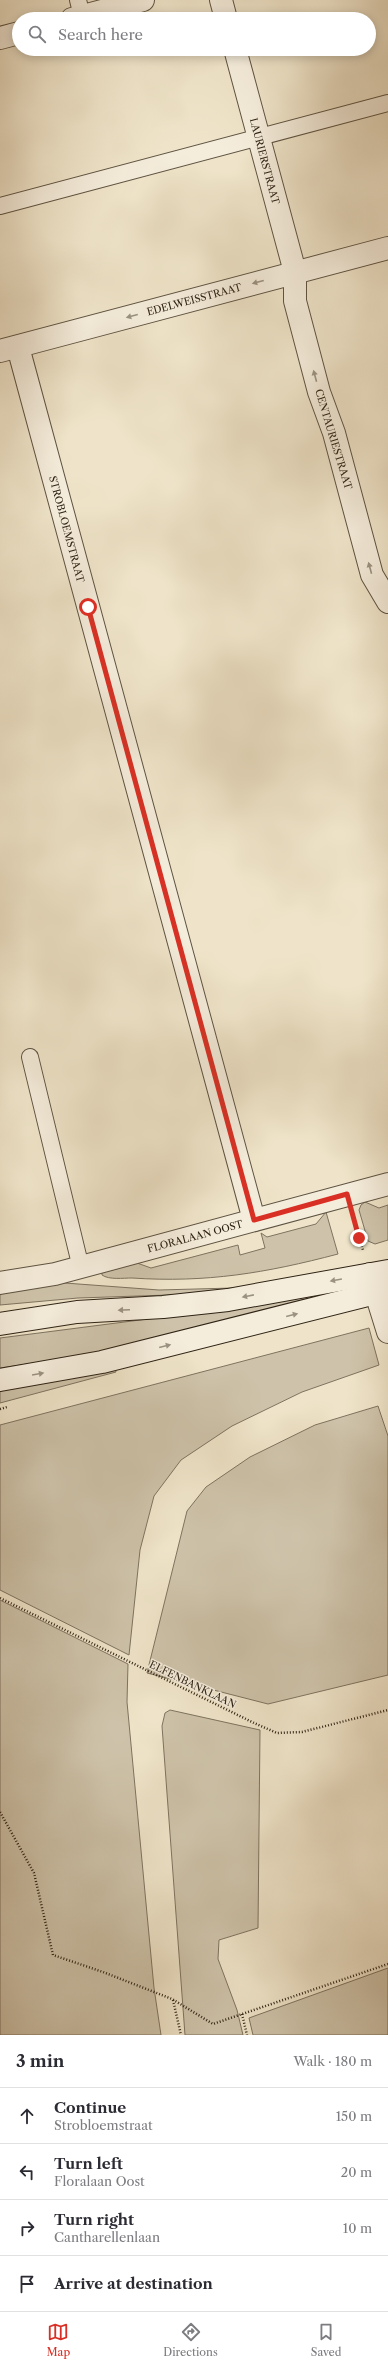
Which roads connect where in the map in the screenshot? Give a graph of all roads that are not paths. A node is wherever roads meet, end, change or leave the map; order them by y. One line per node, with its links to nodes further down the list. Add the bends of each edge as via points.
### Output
1 (143, 0): 3 (street)
2 (221, 0): 4 (street)
3 (77, 12)
4 (224, 12)
5 (12, 35): 6 (street)
6 (0, 38)
7 (237, 56): 9 (street, LAURIERSTRAAT)
8 (388, 102): 9 (lane)
9 (259, 137): 10 (lane); 12 (street, LAURIERSTRAAT)
10 (0, 206)
11 (388, 248): 12 (street, EDELWEISSTRAAT)
12 (295, 272): 13 (street, EDELWEISSTRAAT, one-way to 13); 14 (street, CENTAURIESTRAAT, one-way to 12, via 372,575 334,433 319,392 295,301)
13 (9, 349): 17 (street, STROBLOEMSTRAAT)
14 (388, 602)
15 (30, 1058): 18 (lane)
16 (388, 1184): 17 (street, FLORALAAN OOST)
17 (254, 1220): 18 (street, FLORALAAN OOST)
18 (81, 1268): 20 (street, FLORALAAN OOST)
19 (380, 1282): 21 (street, one-way to 21, via 163,1307 77,1312); 22 (street); 23 (street, one-way to 19, via 102,1362)
20 (0, 1283)
21 (0, 1324)
22 (388, 1332)
23 (0, 1380)

